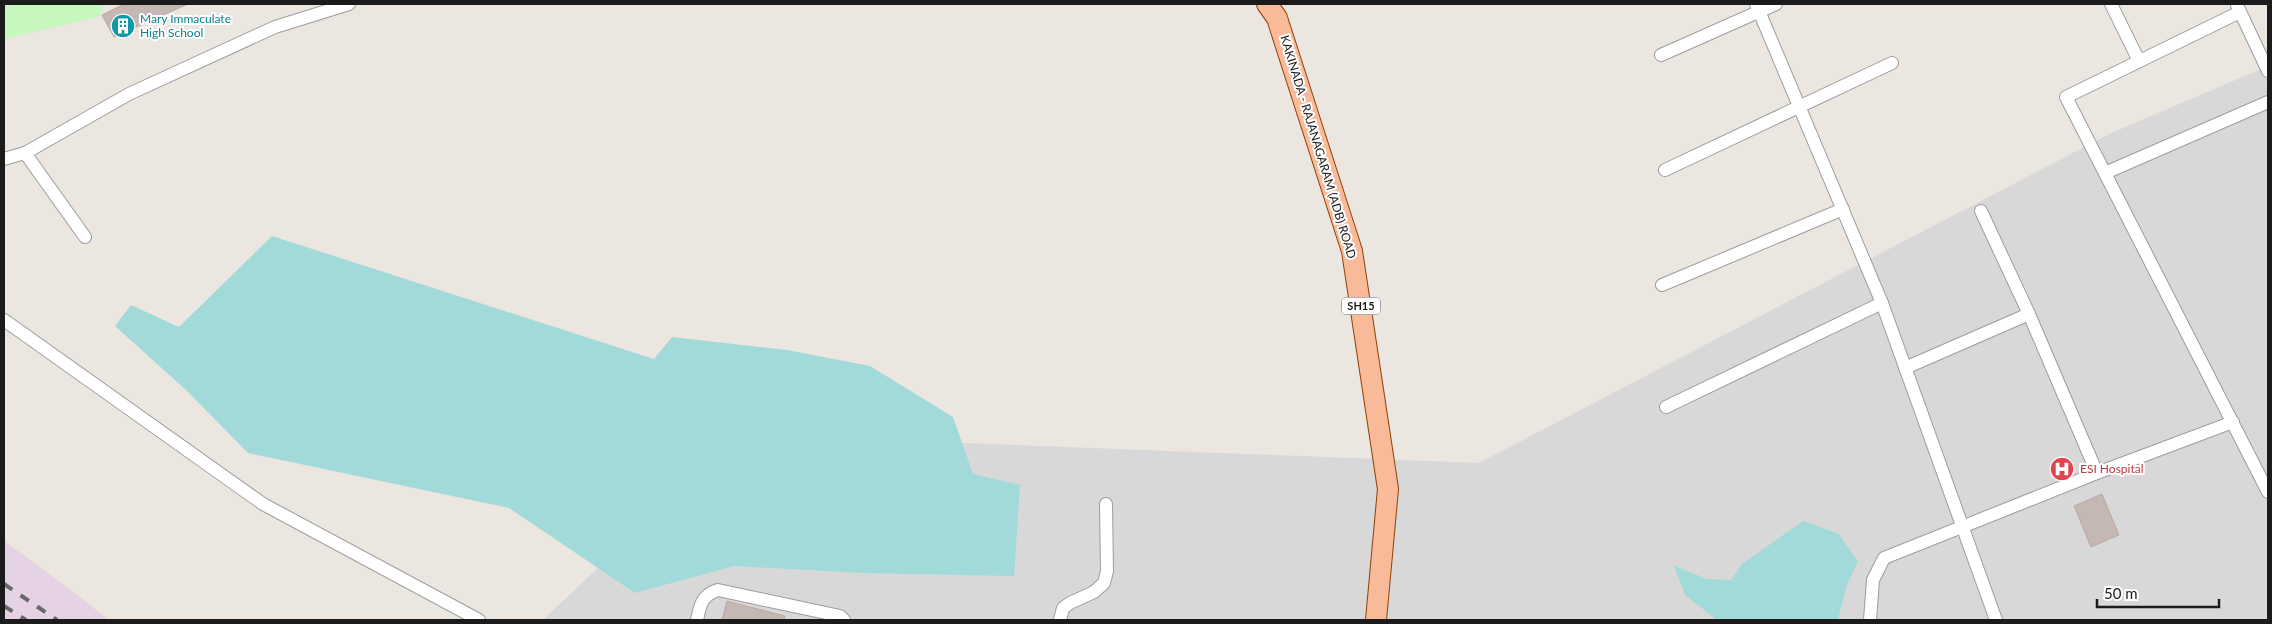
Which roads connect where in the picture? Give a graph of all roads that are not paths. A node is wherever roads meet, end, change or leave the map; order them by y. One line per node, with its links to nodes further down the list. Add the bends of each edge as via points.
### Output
1 (349, 4): 13 (street, via 275,27 129,94)
2 (1268, 4): 35 (main road, KAKINADA - RAJANAGARAM (ADB) ROAD / SH15, via 1277,18 1352,251 1388,489)
3 (1776, 4): 5 (street)
4 (2111, 4): 8 (street)
5 (1758, 7): 7 (street); 12 (street)
6 (2238, 8): 8 (street); 10 (street)
7 (1661, 55)
8 (2139, 61): 16 (street, via 2066,97)
9 (1892, 63): 12 (street)
10 (2268, 71)
11 (2268, 102): 16 (street)
12 (1800, 106): 15 (street); 17 (street)
13 (25, 153): 14 (street); 19 (street)
14 (4, 159)
15 (1665, 170)
16 (2105, 173): 26 (street)
17 (1843, 209): 20 (street); 21 (street)
18 (1981, 211): 22 (street)
19 (85, 237)
20 (1662, 285)
21 (1882, 302): 24 (street); 25 (street)
22 (2029, 314): 24 (street); 27 (street)
23 (4, 320): 31 (street, via 263,504)
24 (1905, 368): 30 (street)
25 (1666, 407)
26 (2233, 422): 27 (street); 28 (street)
27 (2097, 473): 30 (street)
28 (2268, 492)
29 (1106, 504): 34 (street, via 1107,571 1104,583 1063,608)
30 (1962, 528): 36 (street, via 1884,558 1873,580); 37 (street)
31 (479, 620)
32 (697, 620): 33 (street, via 700,603 708,593 718,590 840,616)
33 (844, 620)
34 (1060, 620)
35 (1376, 620)
36 (1870, 620)
37 (1996, 620)

